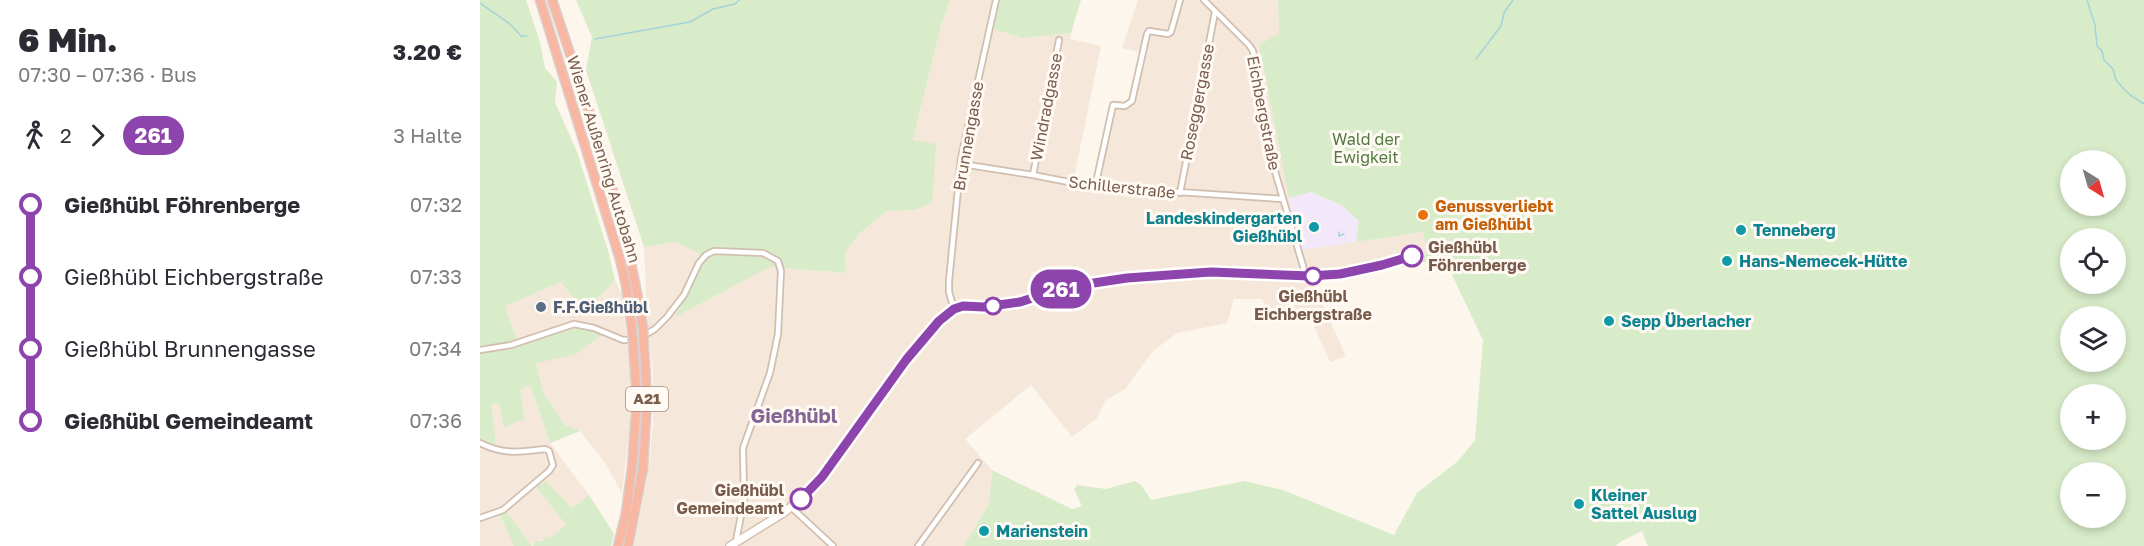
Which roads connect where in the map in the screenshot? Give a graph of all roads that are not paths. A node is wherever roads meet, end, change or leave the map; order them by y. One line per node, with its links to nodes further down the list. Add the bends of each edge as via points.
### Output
1 (540, 0): 21 (highway, Wiener Außenring Autobahn / A21, bridge, via 620,260 633,329 637,399 632,468)
2 (552, 0): 22 (highway, Wiener Außenring Autobahn / A21, bridge, via 624,230 643,328 647,399 643,470)
3 (996, 0): 8 (street, Brunnengasse)
4 (1180, 0): 10 (street, via 1172,32 1147,34 1132,101 1125,106 1113,105)
5 (1204, 0): 6 (street, Eichbergstraße)
6 (1215, 12): 11 (street, Roseggergasse); 12 (street, Eichbergstraße, via 1253,51 1268,148)
7 (1059, 40): 9 (street, Windradgasse)
8 (962, 164): 9 (street, Schillerstraße); 14 (street, Brunnengasse, via 949,281)
9 (1034, 175): 10 (street, Schillerstraße)
10 (1095, 187): 11 (street, Schillerstraße)
11 (1180, 193): 12 (street, Schillerstraße)
12 (1283, 200): 13 (street, Eichbergstraße, via 1303,266)
13 (1300, 276): 14 (street, via 1211,272 1127,278 1067,287 1020,302)
14 (954, 309): 18 (street, via 906,360 822,477)
15 (480, 350): 20 (street, via 511,345 574,324 623,340 638,339 667,317 684,295 699,263 714,251 762,253 778,261 778,333 770,373 743,448 744,500)
16 (480, 443): 19 (street, via 512,453 545,449 553,465 503,510)
17 (978, 463): 24 (street)
18 (791, 507): 20 (street); 23 (street)
19 (480, 518)
20 (733, 544)
21 (618, 546)
22 (628, 546)
23 (833, 546)
24 (918, 546)

